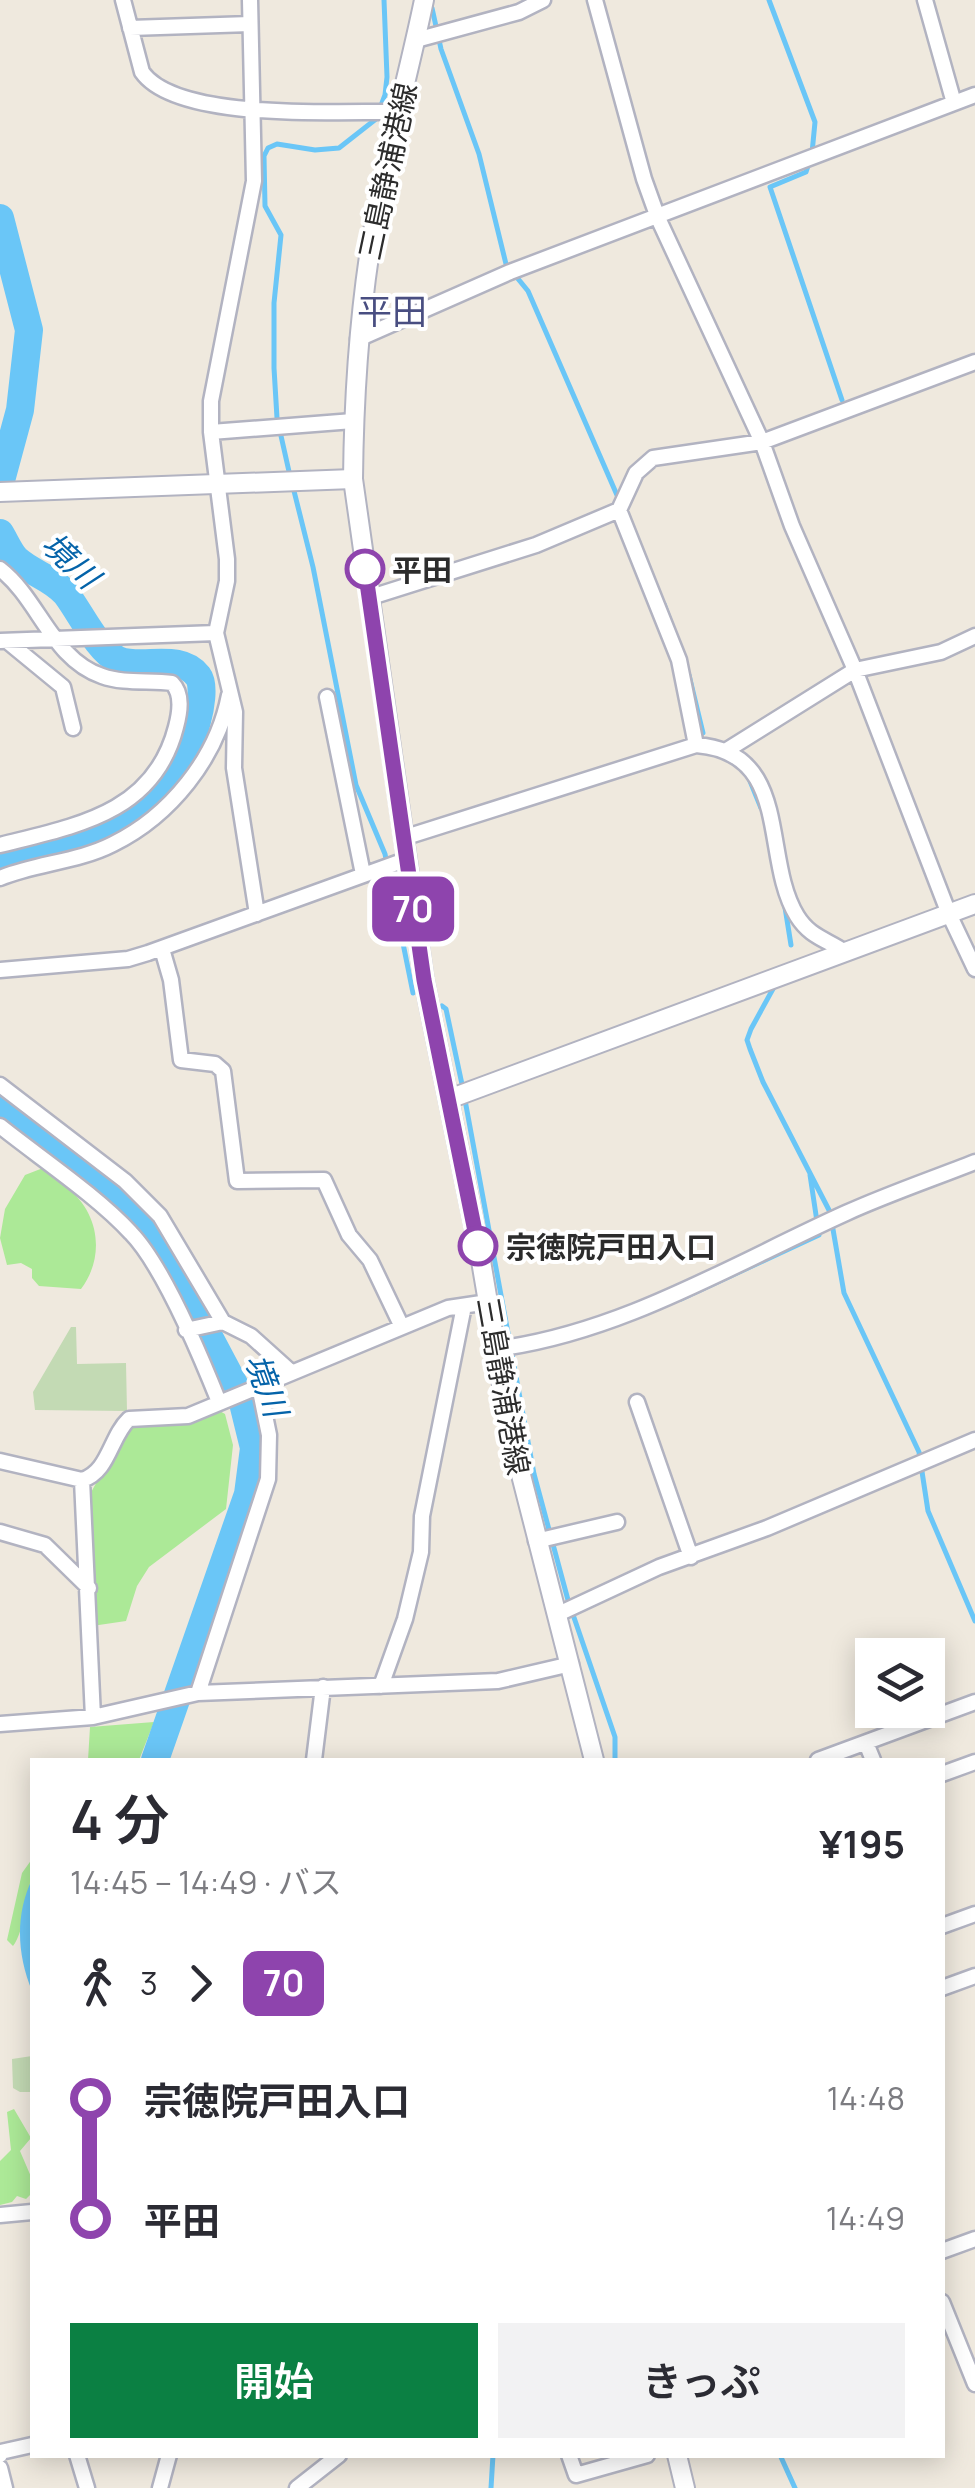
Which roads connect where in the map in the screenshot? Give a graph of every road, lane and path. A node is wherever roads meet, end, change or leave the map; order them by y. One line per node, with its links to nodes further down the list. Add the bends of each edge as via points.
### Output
1 (124, 0): 9 (street)
2 (250, 0): 8 (street)
3 (424, 0): 10 (main road, 三島静浦港線)
4 (542, 0): 7 (street)
5 (595, 0): 15 (street)
6 (925, 0): 12 (street)
7 (517, 6): 10 (street)
8 (250, 24): 9 (street); 13 (street)
9 (130, 28): 13 (street, via 148,81 188,99)
10 (416, 40): 14 (main road, 三島静浦港線)
11 (975, 95): 12 (street)
12 (954, 103): 15 (street)
13 (254, 111): 14 (street); 19 (street, via 254,182)
14 (398, 112): 16 (main road, 三島静浦港線)
15 (658, 218): 16 (street, via 510,272); 20 (street)
16 (358, 340): 18 (main road, 三島静浦港線)
17 (975, 362): 20 (street)
18 (354, 420): 19 (street); 21 (main road, 三島静浦港線)
19 (210, 432): 22 (street)
20 (762, 442): 24 (street, via 653,458 636,473); 31 (street)
21 (353, 478): 22 (main road); 26 (main road, 三島静浦港線)
22 (216, 484): 23 (main road); 27 (street, via 227,581)
23 (0, 492)
24 (619, 510): 26 (street, via 536,545); 35 (street, via 679,660)
25 (0, 568): 29 (street)
26 (368, 598): 37 (main road, 三島静浦港線)
27 (216, 633): 29 (street); 32 (street)
28 (975, 636): 31 (street, via 940,652)
29 (57, 640): 30 (street); 38 (street, via 99,675 172,683 180,694 174,736 156,773 119,807 93,821)
30 (4, 641): 34 (street, via 63,687)
31 (855, 670): 36 (street); 44 (street)
32 (230, 684): 41 (street, via 225,714 204,759 149,821 111,846); 43 (street, via 234,768)
33 (328, 697): 40 (street)
34 (73, 728)
35 (696, 745): 36 (street); 37 (street)
36 (726, 750): 46 (street, via 746,763 762,794 798,916 813,936)
37 (403, 838): 39 (main road, 三島静浦港線)
38 (0, 845)
39 (405, 860): 40 (street); 50 (main road, 三島静浦港線, via 424,980)
40 (363, 874): 43 (street)
41 (0, 878)
42 (975, 904): 44 (main road)
43 (257, 914): 45 (street)
44 (949, 914): 46 (main road); 47 (street)
45 (162, 949): 48 (street); 56 (street, via 181,1060 223,1070 237,1181 324,1180)
46 (845, 952): 50 (main road)
47 (975, 969)
48 (0, 970)
49 (0, 1085): 55 (street, via 160,1216)
50 (459, 1095): 53 (main road, 三島静浦港線)
51 (0, 1126): 57 (street, via 130,1232)
52 (975, 1162): 58 (street, via 847,1213 715,1278 569,1334)
53 (488, 1302): 54 (street); 58 (main road, 三島静浦港線)
54 (464, 1306): 56 (street); 73 (street, via 422,1516 421,1552)
55 (220, 1323): 57 (street); 59 (street, via 251,1336)
56 (402, 1327): 59 (street)
57 (189, 1330): 61 (street)
58 (496, 1349): 68 (main road, 三島静浦港線)
59 (291, 1372): 60 (street)
60 (256, 1388): 61 (street); 75 (street, via 270,1434 268,1480)
61 (223, 1401): 65 (street, via 180,1418 128,1420 97,1472)
62 (637, 1402): 69 (street)
63 (975, 1440): 69 (street)
64 (0, 1461): 65 (street)
65 (82, 1480): 70 (street)
66 (617, 1522): 68 (street)
67 (0, 1532): 70 (street, via 45,1545)
68 (536, 1541): 71 (main road, 三島静浦港線)
69 (691, 1556): 71 (street)
70 (88, 1588): 77 (street)
71 (556, 1615): 72 (main road, 三島静浦港線)
72 (571, 1664): 73 (street, via 498,1681); 81 (main road, 三島静浦港線)
73 (381, 1686): 74 (street)
74 (322, 1687): 75 (street); 80 (street)
75 (194, 1694): 77 (street)
76 (975, 1702): 79 (street)
77 (93, 1717): 78 (street)
78 (0, 1724)
79 (866, 1743): 82 (street); 83 (street)
80 (314, 1758)
81 (594, 1758)
82 (824, 1758)
83 (872, 1758)
84 (975, 1762): 85 (street)
85 (945, 1773)
86 (975, 1914): 87 (street)
87 (945, 1925)
88 (975, 1976): 89 (street)
89 (945, 1987)
90 (30, 2212): 91 (street)
91 (0, 2214)
92 (975, 2239): 93 (street)
93 (945, 2250)
94 (945, 2309): 95 (street)
95 (975, 2384)
96 (30, 2445): 97 (street)
97 (0, 2456)
98 (78, 2458): 106 (street)
99 (168, 2458): 107 (street)
100 (335, 2458): 108 (street)
101 (570, 2458): 102 (street, via 576,2476)
102 (637, 2458)
103 (677, 2458): 109 (main road)
104 (0, 2468): 105 (street)
105 (5, 2488)
106 (87, 2488)
107 (160, 2488)
108 (297, 2488)
109 (685, 2488)

